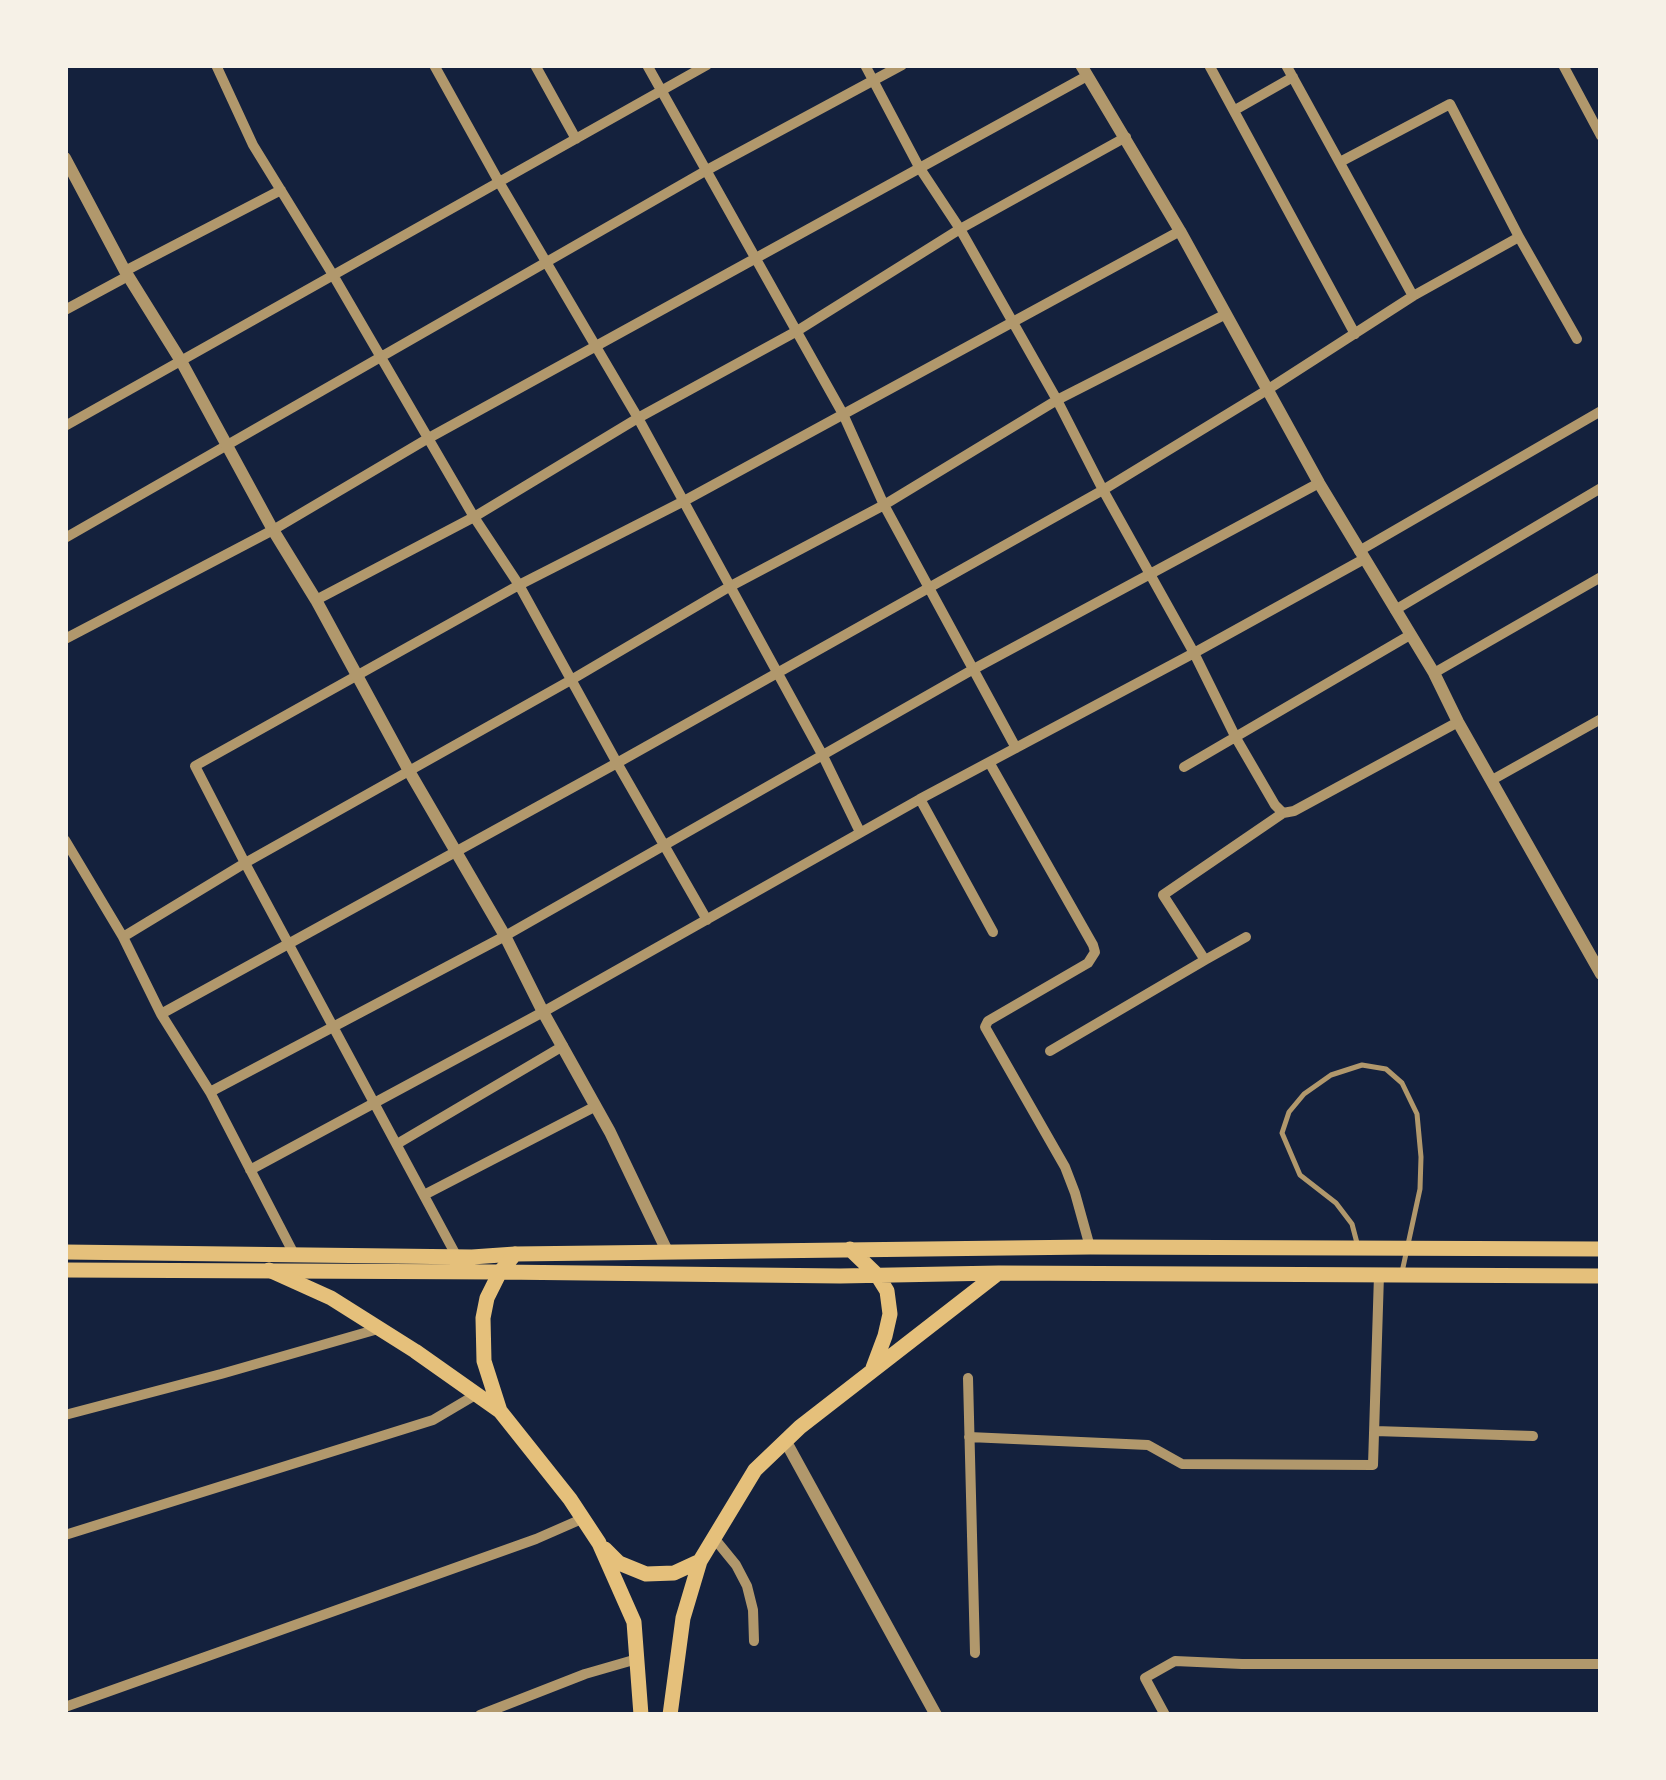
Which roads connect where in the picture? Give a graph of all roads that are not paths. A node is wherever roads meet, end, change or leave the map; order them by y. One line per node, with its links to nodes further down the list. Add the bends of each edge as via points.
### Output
1 (216, 65): 24 (street)
2 (434, 65): 23 (street)
3 (534, 65): 18 (street)
4 (647, 65): 14 (street)
5 (707, 65): 14 (street)
6 (866, 65): 13 (street)
7 (902, 65): 13 (street)
8 (1209, 65): 15 (street)
9 (1286, 65): 12 (street)
10 (1563, 65): 16 (street)
11 (1084, 71): 17 (street); 21 (street)
12 (1293, 77): 15 (street); 20 (street)
13 (874, 80): 21 (street); 22 (street)
14 (662, 90): 18 (street); 22 (street)
15 (1235, 110): 37 (street)
16 (1601, 136)
17 (1126, 137): 25 (street); 26 (street)
18 (576, 138): 23 (street)
19 (65, 158): 30 (street)
20 (1340, 162): 27 (street, via 1450,104); 32 (street)
21 (920, 167): 25 (street); 28 (street)
22 (707, 170): 28 (street); 29 (street)
23 (499, 182): 29 (street); 31 (street)
24 (281, 190): 30 (street); 31 (street)
25 (960, 229): 35 (street); 36 (street)
26 (1180, 231): 34 (street); 35 (street)
27 (1519, 237): 32 (street); 38 (street)
28 (754, 258): 36 (street); 39 (street)
29 (547, 262): 39 (street); 40 (street)
30 (126, 274): 33 (street); 41 (street)
31 (333, 274): 40 (street); 41 (street)
32 (1413, 296): 37 (street)
33 (65, 310)
34 (1224, 315): 42 (street); 43 (street)
35 (1012, 322): 43 (street); 45 (street)
36 (796, 331): 45 (street); 46 (street)
37 (1355, 334): 42 (street)
38 (1577, 340)
39 (596, 346): 46 (street); 48 (street)
40 (382, 357): 48 (street); 49 (street)
41 (182, 360): 47 (street); 49 (street)
42 (1267, 390): 50 (street); 52 (street)
43 (1057, 400): 52 (street); 54 (street)
44 (1601, 411): 58 (street)
45 (843, 414): 53 (street); 54 (street)
46 (638, 418): 53 (street); 55 (street)
47 (65, 426)
48 (428, 439): 55 (street); 56 (street)
49 (228, 446): 56 (street); 57 (street)
50 (1318, 483): 58 (street); 59 (street)
51 (1601, 488): 65 (street)
52 (1103, 490): 59 (street); 63 (street)
53 (684, 501): 61 (street); 62 (street)
54 (884, 505): 62 (street); 63 (street)
55 (474, 516): 61 (street); 64 (street)
56 (273, 530): 64 (street); 67 (street)
57 (65, 538)
58 (1361, 555): 65 (street); 68 (street)
59 (1150, 575): 68 (street); 69 (street)
60 (1601, 577): 71 (street)
61 (519, 585): 72 (street); 73 (street)
62 (729, 587): 70 (street); 73 (street)
63 (929, 587): 69 (street); 70 (street)
64 (316, 600): 72 (street)
65 (1394, 610): 66 (street)
66 (1410, 635): 71 (street); 76 (street)
67 (65, 639)
68 (1194, 654): 76 (street); 77 (street)
69 (972, 670): 77 (street); 78 (street)
70 (777, 672): 78 (street); 80 (street)
71 (1434, 673): 75 (street)
72 (358, 676): 82 (street); 90 (street, via 195,766)
73 (571, 680): 80 (street); 82 (street)
74 (1601, 719): 83 (street)
75 (1458, 722): 83 (street); 85 (street)
76 (1236, 738): 81 (street); 85 (street)
77 (1016, 748): 79 (street)
78 (823, 756): 86 (street); 88 (street)
79 (989, 762): 84 (street); 110 (street, via 1093,945 1088,963 985,1027 1064,1167)
80 (616, 763): 88 (street); 89 (street)
81 (1184, 767)
82 (409, 771): 89 (street); 90 (street)
83 (1492, 780): 98 (street)
84 (920, 798): 86 (street); 92 (street)
85 (1283, 813): 97 (street, via 1163,895)
86 (860, 832): 91 (street)
87 (65, 840): 94 (street)
88 (664, 844): 91 (street); 93 (street)
89 (455, 851): 93 (street); 96 (street)
90 (244, 863): 94 (street); 96 (street)
91 (707, 920): 99 (street)
92 (993, 932)
93 (506, 936): 99 (street); 101 (street)
94 (123, 937): 100 (street)
95 (1246, 937): 97 (street)
96 (290, 944): 100 (street); 101 (street)
97 (1205, 960): 103 (street)
98 (1601, 974)
99 (544, 1012): 102 (street); 105 (street)
100 (161, 1014): 104 (street)
101 (335, 1028): 104 (street); 105 (street)
102 (563, 1046): 106 (street); 107 (street)
103 (1050, 1052)
104 (210, 1092): 108 (street)
105 (374, 1104): 107 (street); 108 (street)
106 (596, 1106): 109 (street); 115 (street)
107 (397, 1144): 109 (street)
108 (250, 1170): 118 (street)
109 (424, 1195): 119 (street)
110 (1090, 1247): 111 (main road); 113 (main road)
111 (1358, 1247): 112 (main road); 112 (lane, via 1352,1224 1336,1204 1300,1175 1282,1133 1304,1094 1362,1065 1386,1069 1402,1083 1417,1114 1420,1189)
112 (1407, 1247): 114 (main road); 125 (lane)
113 (850, 1249): 115 (main road); 126 (main road)
114 (1601, 1249)
115 (667, 1251): 117 (main road)
116 (65, 1252): 118 (main road)
117 (515, 1254): 119 (main road); 122 (main road)
118 (296, 1256): 119 (main road)
119 (458, 1257)
120 (65, 1270): 121 (main road)
121 (269, 1270): 122 (main road); 128 (main road)
122 (500, 1272): 126 (main road); 132 (main road, via 483,1318 484,1361)
123 (998, 1273): 124 (main road); 126 (main road); 129 (main road)
124 (1379, 1275): 125 (main road); 134 (street)
125 (1402, 1275): 127 (main road)
126 (877, 1276): 129 (main road, via 890,1314)
127 (1601, 1276)
128 (379, 1328): 131 (main road); 133 (street)
129 (873, 1368): 137 (main road)
130 (968, 1378): 135 (street)
131 (477, 1394): 132 (main road); 139 (street, via 434,1420)
132 (500, 1411): 138 (main road)
133 (65, 1415)
134 (1375, 1431): 135 (street, via 1372,1466 1182,1464 1148,1445); 136 (street)
135 (970, 1436): 144 (street)
136 (1533, 1436)
137 (786, 1442): 140 (main road, via 755,1470); 151 (street)
138 (584, 1518): 141 (main road); 147 (street)
139 (65, 1535)
140 (714, 1538): 142 (main road); 143 (street, via 747,1586)
141 (599, 1543): 142 (main road, via 619,1563 646,1574 674,1573); 145 (main road, via 634,1622)
142 (700, 1561): 148 (main road, via 683,1618)
143 (754, 1642)
144 (976, 1654)
145 (637, 1659): 149 (main road); 150 (street)
146 (1601, 1664): 152 (street, via 1174,1661 1144,1678)
147 (65, 1707)
148 (670, 1710)
149 (641, 1711)
150 (480, 1715)
151 (936, 1715)
152 (1165, 1715)

